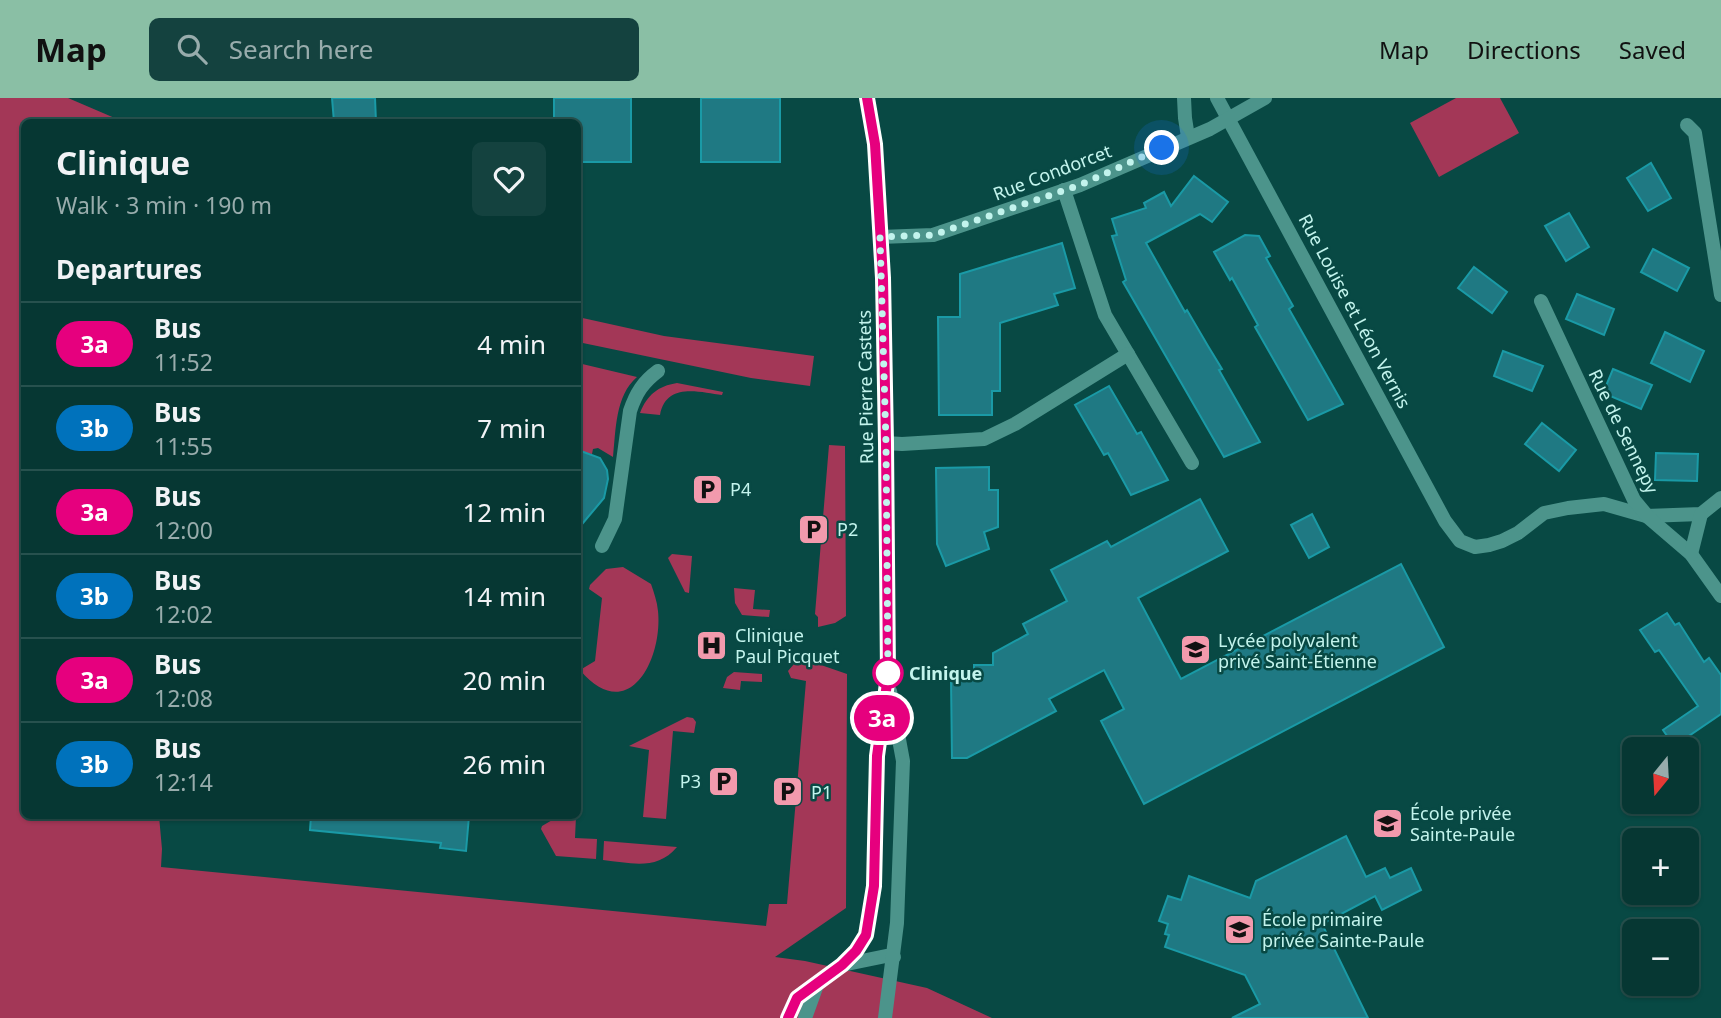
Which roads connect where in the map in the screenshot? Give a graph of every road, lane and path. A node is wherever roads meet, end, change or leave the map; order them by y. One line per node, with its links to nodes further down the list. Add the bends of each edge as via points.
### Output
1 (867, 98): 9 (street, Rue Pierre Castets, via 875,144)
2 (1184, 98): 7 (street)
3 (1217, 98): 5 (street, Rue Louise et Léon Vernis)
4 (1265, 98): 5 (street, Rue Condorcet)
5 (1230, 119): 7 (street, Rue Condorcet); 18 (street, Rue Louise et Léon Vernis, via 1445,521 1461,541 1475,547 1489,545 1518,533 1544,513 1568,508 1604,504)
6 (1686, 125): 10 (street, via 1695,133)
7 (1188, 137): 8 (street, Rue Condorcet)
8 (1063, 190): 9 (street, Rue Condorcet, via 933,235); 12 (street, via 1105,315)
9 (880, 237): 14 (street, Rue Pierre Castets)
10 (1721, 295)
11 (1541, 301): 18 (street, Rue de Sennepy, via 1634,500)
12 (1128, 354): 14 (street, via 985,439); 15 (street)
13 (658, 371): 19 (street, via 636,394 630,411 615,519)
14 (886, 443): 22 (street, Rue Pierre Castets)
15 (1192, 463)
16 (1721, 498): 17 (street)
17 (1701, 514): 18 (street); 20 (street)
18 (1646, 516): 20 (street, Rue de Sennepy)
19 (602, 546)
20 (1692, 554): 21 (street, Rue de Sennepy)
21 (1721, 596)
22 (888, 676): 23 (street, Rue Pierre Castets, via 903,761); 24 (street, Rue Pierre Castets, via 877,756 874,886 866,935)
23 (894, 957): 24 (street); 28 (street, Rue Pierre Castets)
24 (842, 965): 25 (street)
25 (818, 981): 26 (street, via 797,998); 27 (street)
26 (788, 1018)
27 (805, 1018)
28 (886, 1018)

